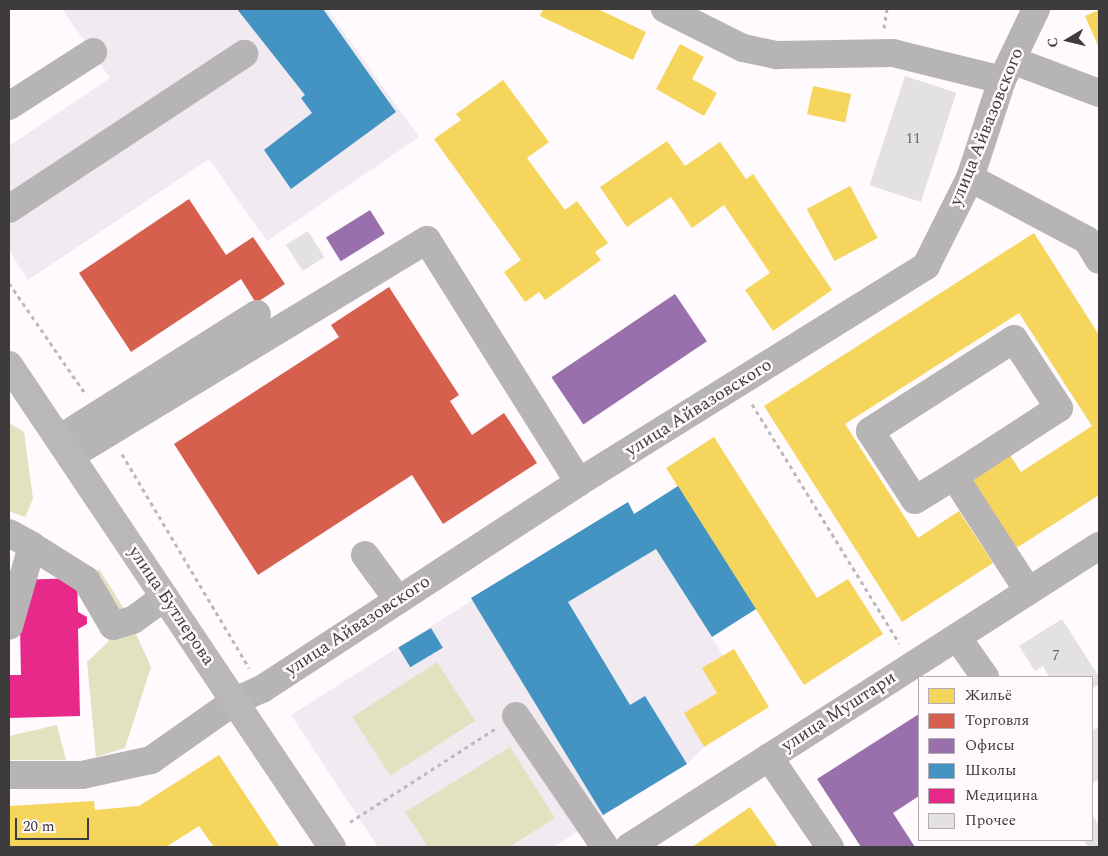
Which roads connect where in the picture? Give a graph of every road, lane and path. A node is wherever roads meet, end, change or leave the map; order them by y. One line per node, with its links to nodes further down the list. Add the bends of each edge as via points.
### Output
1 (665, 9): 5 (street, via 743,48 769,54 893,53)
2 (1036, 9): 5 (street, улица Айвазовского)
3 (93, 52): 7 (street)
4 (244, 54): 9 (street)
5 (1007, 70): 6 (street); 8 (street, улица Айвазовского)
6 (1099, 93)
7 (9, 106)
8 (970, 178): 10 (street, via 1087,240); 14 (street, улица Айвазовского, via 926,266)
9 (9, 209)
10 (1099, 260)
11 (9, 283): 15 (path)
12 (257, 314): 15 (street)
13 (9, 365): 16 (main road, улица Бутлерова)
14 (739, 383): 18 (street, улица Айвазовского); 28 (path)
15 (105, 423): 16 (street); 18 (street, via 427,240); 29 (path)
16 (64, 448): 24 (main road, улица Бутлерова)
17 (954, 476): 17 (street, via 915,500 870,431 1014,339 1059,408); 23 (street)
18 (579, 482): 25 (street, улица Айвазовского)
19 (9, 533): 20 (street)
20 (32, 546): 24 (street, via 86,580 113,626 133,620); 26 (street)
21 (1099, 546): 23 (street, улица Муштари)
22 (365, 555): 25 (street)
23 (1028, 591): 27 (street, улица Муштари)
24 (165, 597): 31 (main road, улица Бутлерова)
25 (398, 600): 31 (street, улица Айвазовского, via 262,689)
26 (9, 626)
27 (958, 636): 28 (street, улица Муштари); 30 (street)
28 (913, 665): 33 (street, улица Муштари)
29 (251, 670)
30 (984, 676)
31 (235, 701): 34 (street, улица Айвазовского, via 151,760 82,774); 36 (main road, улица Бутлерова)
32 (516, 716): 35 (path); 37 (street)
33 (769, 757): 38 (street, улица Муштари); 39 (street)
34 (9, 775)
35 (350, 822)
36 (332, 847)
37 (605, 847)
38 (632, 847)
39 (830, 847)

